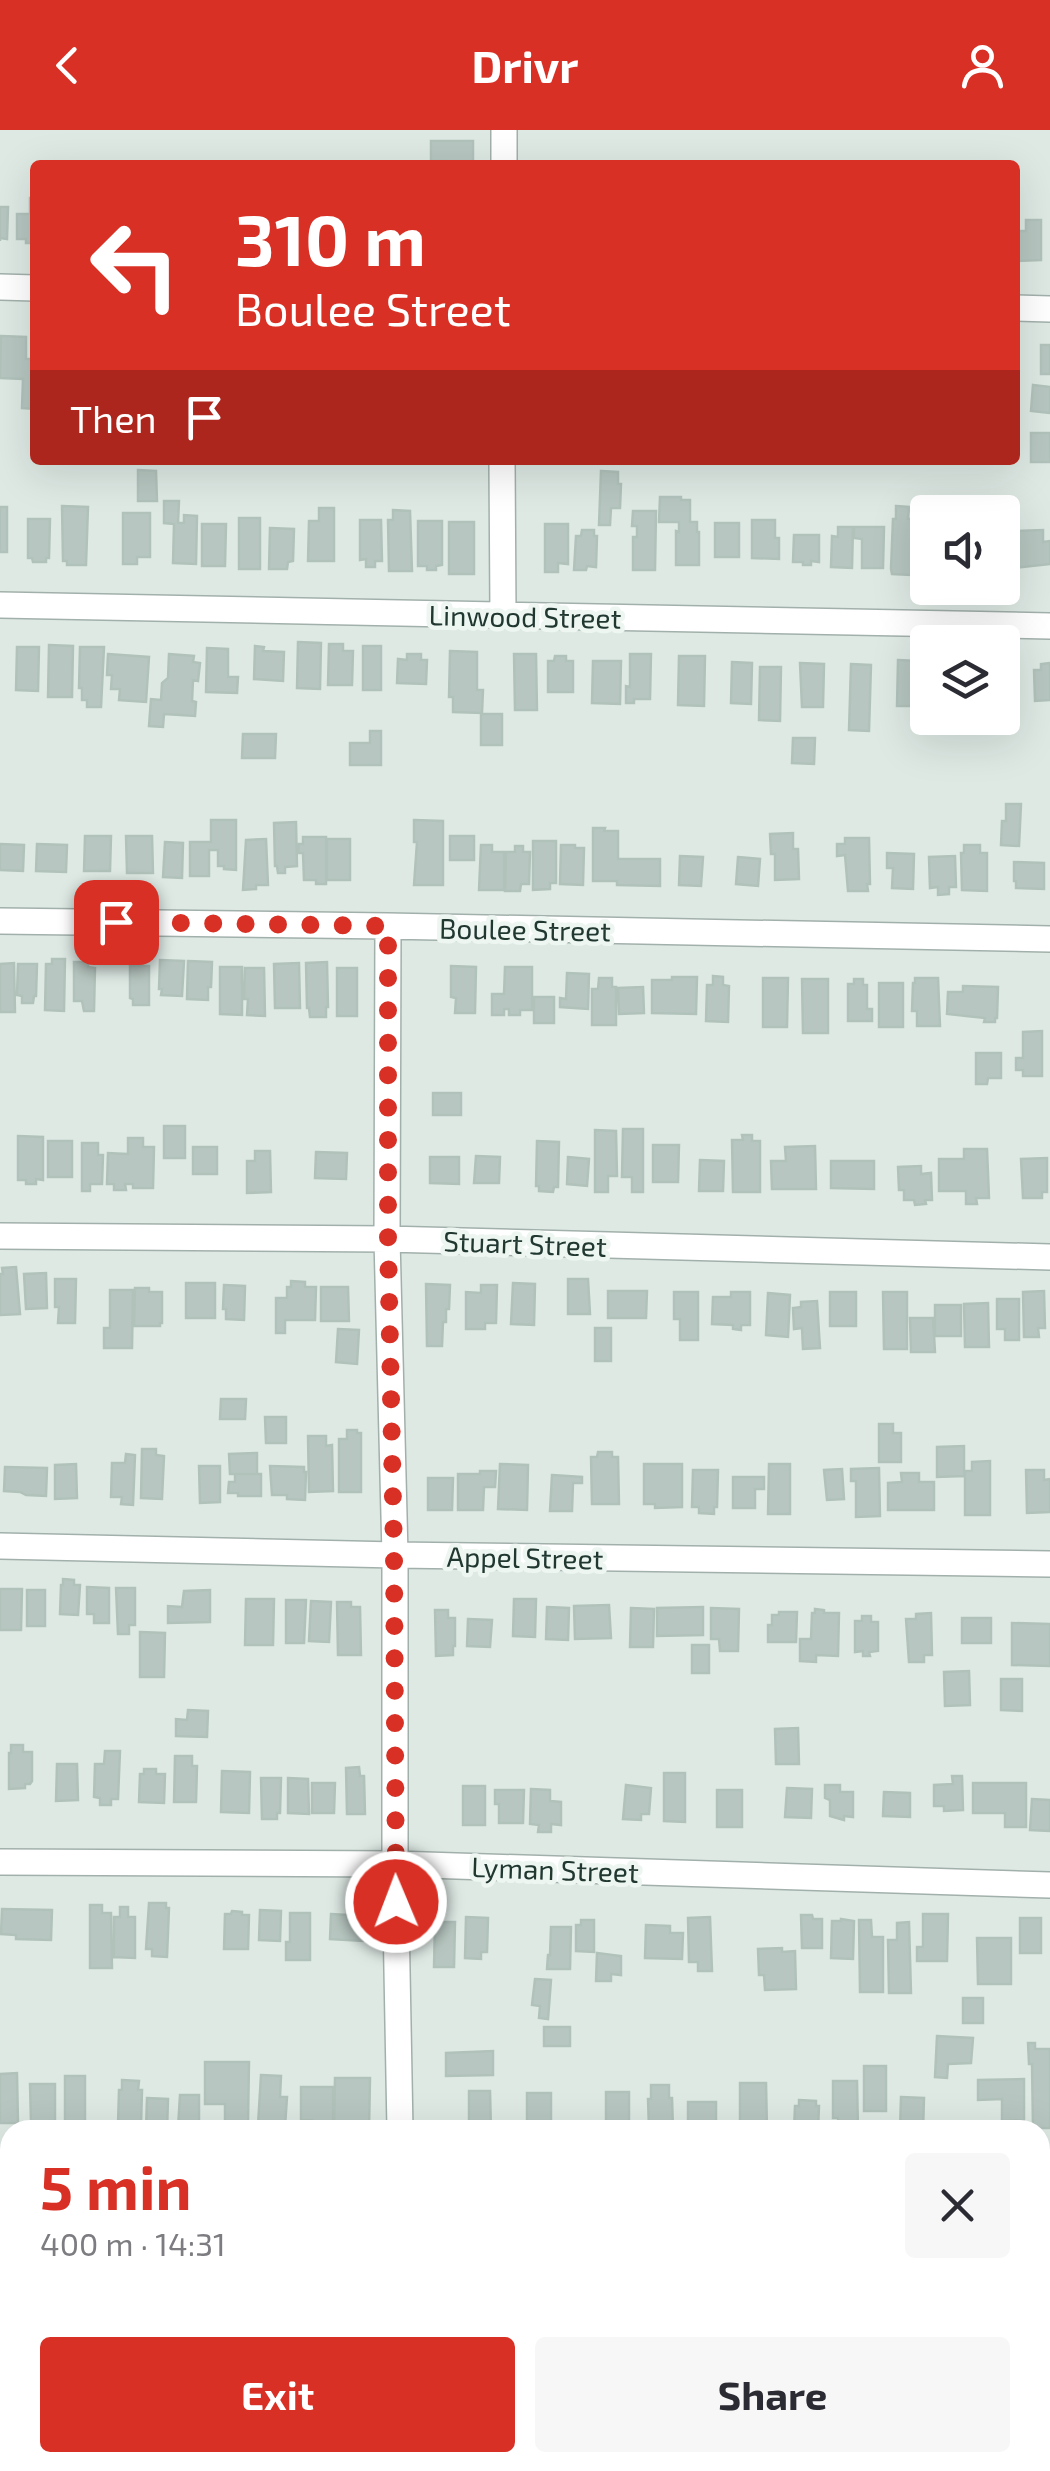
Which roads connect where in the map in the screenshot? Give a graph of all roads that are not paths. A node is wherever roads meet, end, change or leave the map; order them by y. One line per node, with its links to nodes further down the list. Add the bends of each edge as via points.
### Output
1 (504, 130): 2 (street)
2 (504, 160)
3 (0, 287): 4 (street)
4 (30, 288)
5 (1020, 308): 6 (street)
6 (1050, 308)
7 (502, 465): 9 (street)
8 (0, 605): 9 (street, Linwood Street)
9 (502, 615): 10 (street, Linwood Street)
10 (1050, 626)
11 (0, 921): 12 (street, Boulee Street)
12 (388, 926): 13 (street, Boulee Street); 15 (street)
13 (1050, 940)
14 (0, 1236): 15 (street, Stuart Street)
15 (388, 1239): 16 (street, Stuart Street); 18 (street)
16 (1050, 1257)
17 (0, 1546): 18 (street, Appel Street)
18 (394, 1555): 19 (street, Appel Street); 21 (street)
19 (1050, 1564)
20 (0, 1862): 21 (street, Lyman Street)
21 (396, 1864): 22 (street, Lyman Street); 23 (street)
22 (1050, 1885)
23 (400, 2120)

